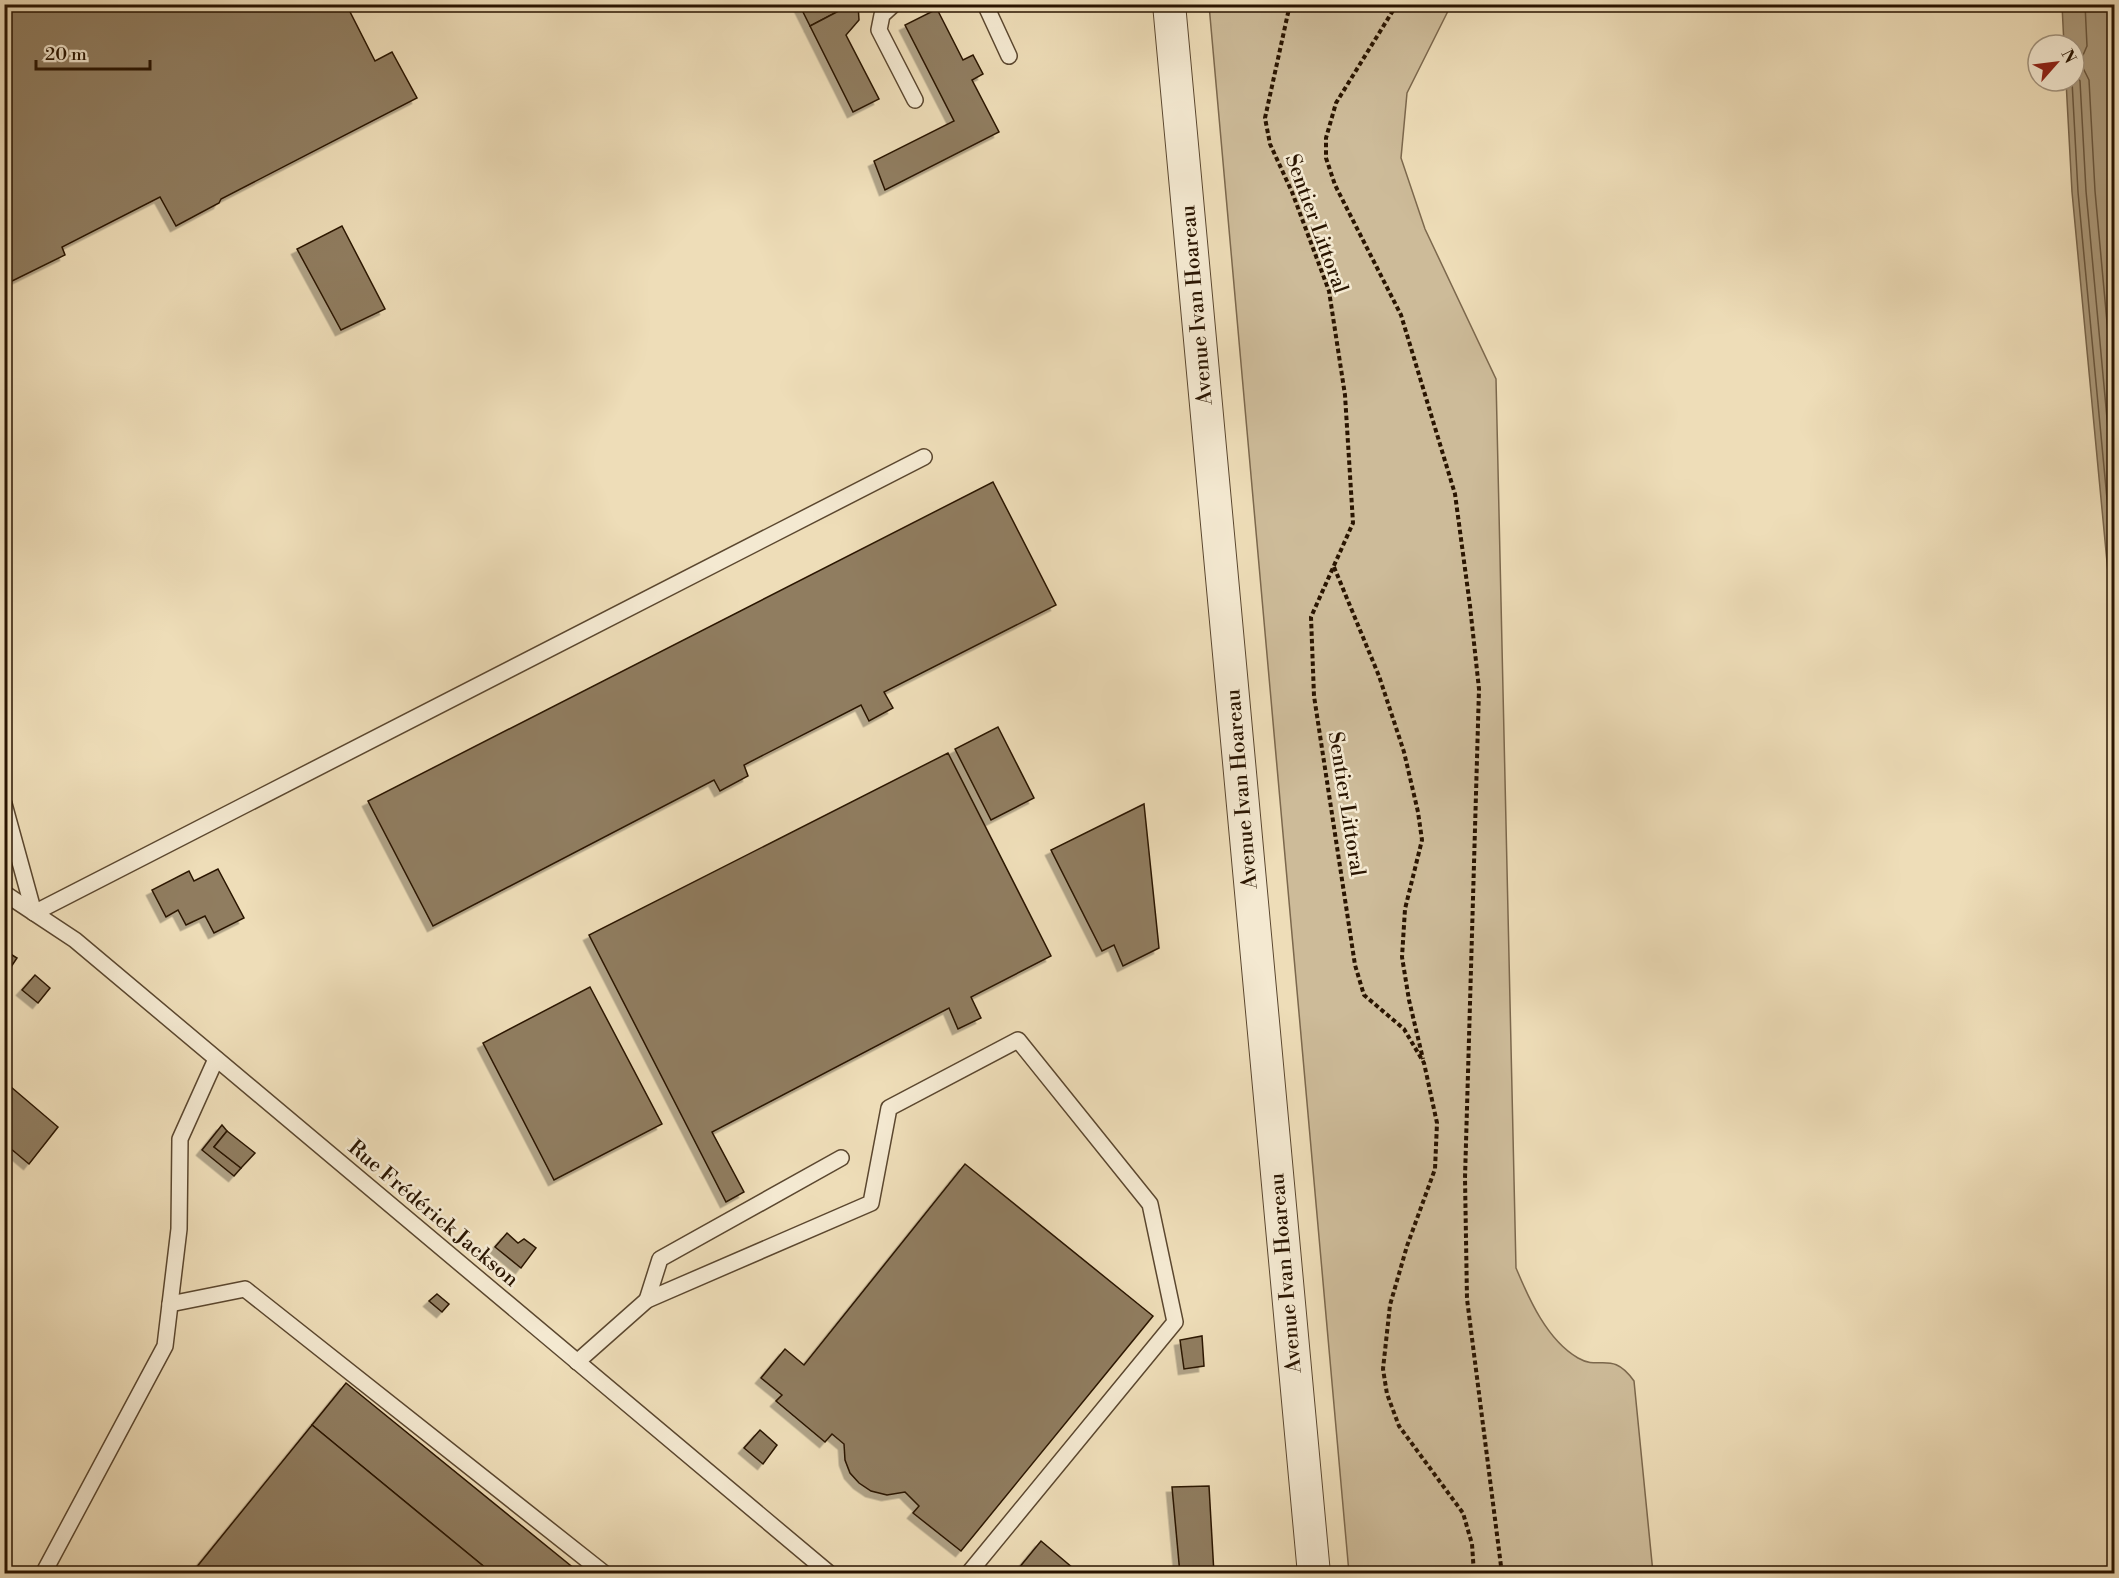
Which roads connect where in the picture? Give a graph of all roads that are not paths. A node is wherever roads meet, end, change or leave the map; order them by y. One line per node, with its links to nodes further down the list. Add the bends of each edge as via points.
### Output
1 (894, 4): 5 (lane, via 882,15 879,30)
2 (985, 4): 4 (lane)
3 (1169, 4): 19 (street, Avenue Ivan Hoareau)
4 (1009, 56)
5 (915, 100)
6 (924, 457): 9 (lane)
7 (4, 804): 9 (lane)
8 (4, 893): 9 (lane, Rue Frédérick Jackson)
9 (34, 913): 10 (lane, Rue Frédérick Jackson, via 75,940)
10 (216, 1059): 13 (lane, via 180,1139 178,1229); 14 (lane, Rue Frédérick Jackson)
11 (841, 1158): 12 (lane, via 660,1259)
12 (647, 1300): 14 (lane); 18 (lane, via 872,1203 889,1108 1018,1040 1150,1204 1175,1322)
13 (170, 1304): 15 (lane, via 165,1346); 16 (lane, via 244,1289)
14 (577, 1362): 17 (lane, Rue Frédérick Jackson)
15 (43, 1574)
16 (605, 1574)
17 (830, 1574)
18 (968, 1574)
19 (1314, 1574)

